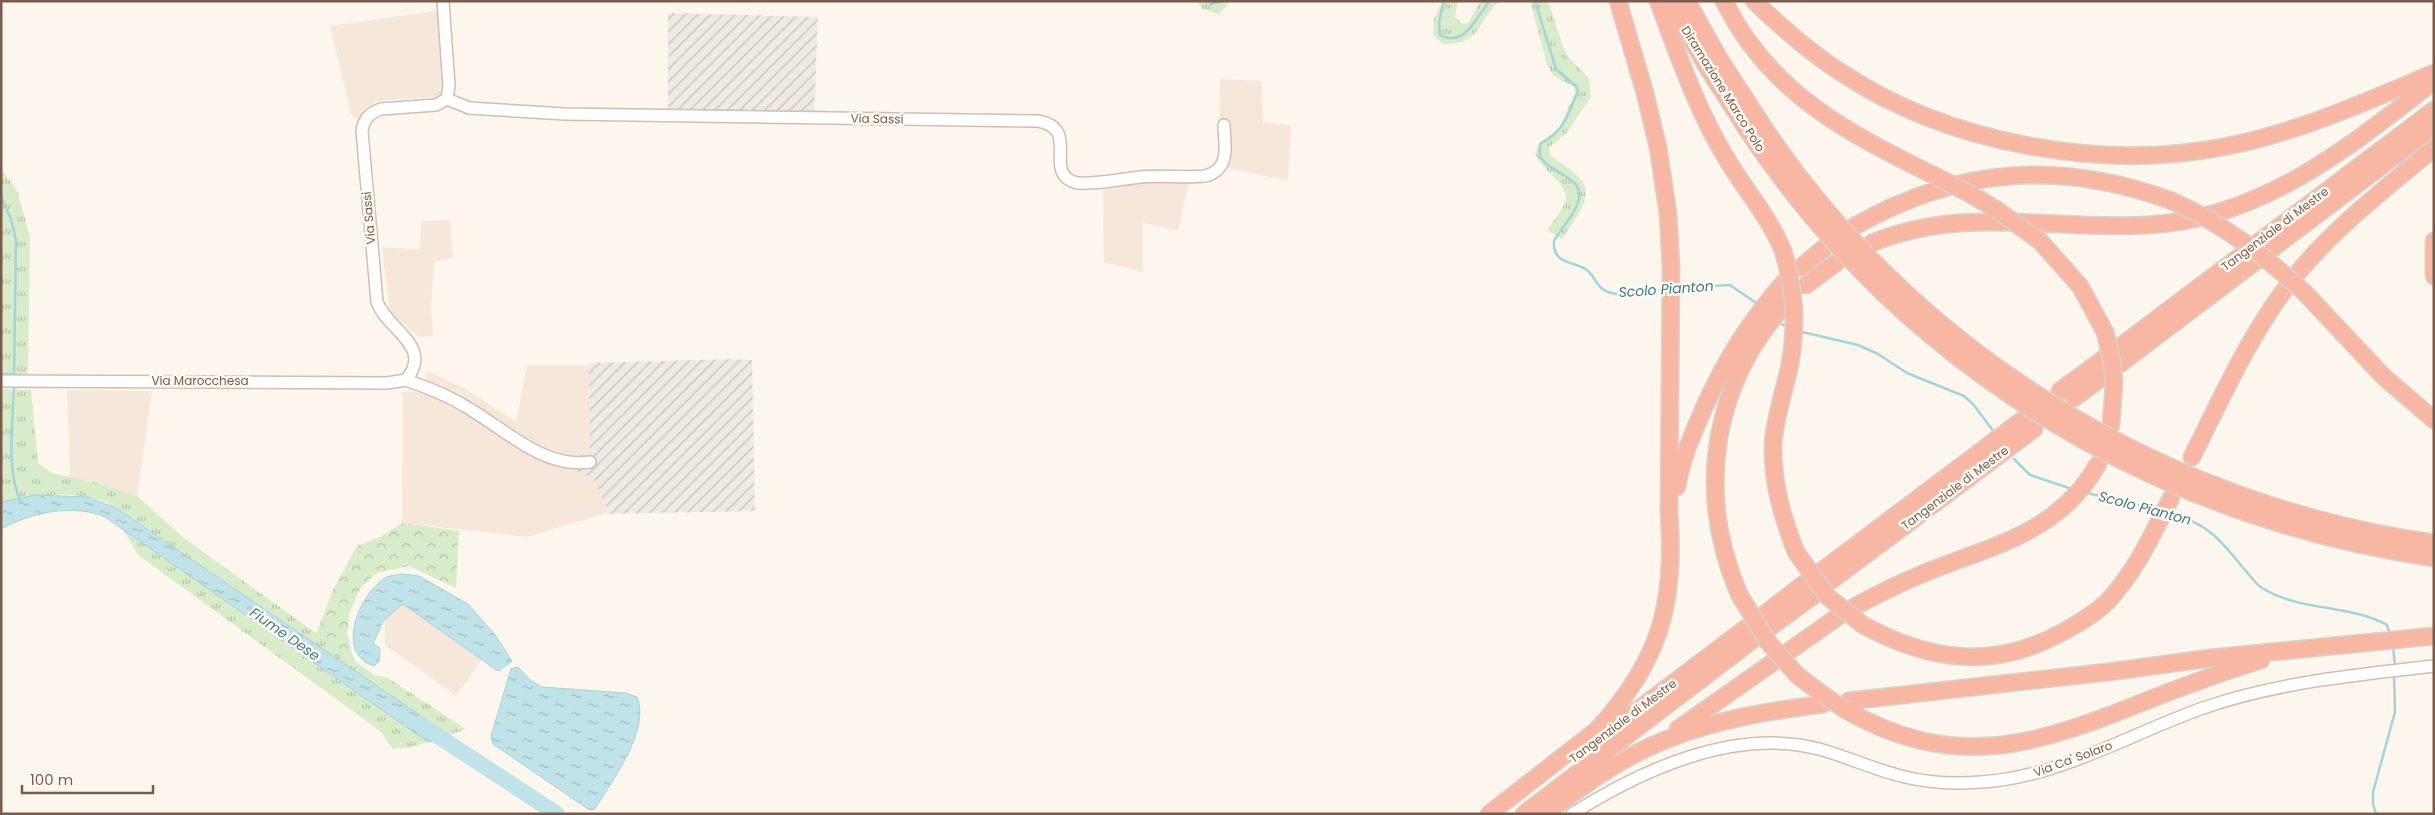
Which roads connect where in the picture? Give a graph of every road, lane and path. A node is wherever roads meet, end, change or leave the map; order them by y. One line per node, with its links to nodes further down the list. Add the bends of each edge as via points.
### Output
1 (443, 1): 10 (street, via 450,86)
2 (1618, 1): 37 (highway, via 1658,147 1668,214 1671,266)
3 (1658, 1): 36 (highway, bridge, via 1701,111 1725,157 1761,207 1783,251 1794,302 1795,334 1773,442 1774,479 1782,516 1796,552 1828,597 1863,625 1920,651 1984,657 2014,652 2043,643 2107,602 2129,575)
4 (1670, 1): 12 (highway, Diramazione Marco Polo, via 1704,62)
5 (1687, 1): 12 (highway, Diramazione Marco Polo)
6 (1724, 1): 26 (highway, bridge, via 1760,59 1794,94 1834,123 1972,195 2040,241 2080,286 2105,332)
7 (1754, 1): 8 (highway, via 1841,73 1878,94 1955,126 2027,146 2065,152 2136,155 2223,147 2329,117)
8 (2434, 73)
9 (2434, 81): 18 (highway, via 2345,148 2296,180 2252,202 2214,215 2144,225 1956,222 1916,228)
10 (447, 99): 13 (street, Via Sassi, via 469,108 565,114 1038,121 1050,125 1057,132 1065,176 1073,182 1086,184 1140,177 1210,174 1223,162); 28 (street, Via Sassi, via 436,105 381,109 368,116 362,127 378,302 384,316 408,341 414,353 415,367)
11 (2434, 110): 26 (highway, Tangenziale di Mestre)
12 (1752, 124): 38 (highway, Diramazione Marco Polo, bridge, via 1829,214 1892,280 1975,351 2056,407 2158,462 2236,494 2345,527); 39 (highway, Diramazione Marco Polo, bridge, via 1810,214 1883,292 2000,389 2051,422 2128,464 2206,500 2345,542)
13 (1224, 125)
14 (2434, 126): 26 (highway, Tangenziale di Mestre)
15 (2434, 148): 33 (highway, via 2332,236 2296,275 2252,341)
16 (1855, 226): 30 (highway, bridge, via 1921,194 1974,179 2008,175 2082,177 2127,186 2172,201 2233,233 2258,251 2305,293 2384,377)
17 (2434, 241): 22 (highway)
18 (1872, 243)
19 (1824, 248): 21 (highway)
20 (1837, 262): 24 (highway)
21 (1801, 267)
22 (2434, 276)
23 (1786, 280): 25 (highway, via 1780,302)
24 (1806, 285)
25 (1760, 322): 37 (highway, via 1721,371 1684,455); 48 (highway, bridge, via 1730,395 1716,456 1717,518 1726,559 1739,594 1768,642)
26 (2113, 365): 29 (highway, Tangenziale di Mestre); 32 (highway)
27 (4, 381): 28 (street, Via Marocchesa)
28 (402, 381): 34 (street, Via Marocchesa, via 461,404 551,459 573,464)
29 (2067, 395)
30 (2434, 420)
31 (2027, 425): 40 (highway, Tangenziale di Mestre)
32 (2111, 425)
33 (2192, 457)
34 (590, 462)
35 (2098, 464): 42 (highway, via 2065,506 2044,523 2012,541 1926,572)
36 (2172, 498)
37 (1671, 539): 51 (highway, via 1670,585 1662,623 1646,664 1630,691 1597,730)
38 (2434, 543)
39 (2434, 558)
40 (1824, 578)
41 (1810, 589): 44 (highway)
42 (1854, 607)
43 (1839, 616): 50 (highway)
44 (1765, 623)
45 (2434, 636): 46 (highway)
46 (2278, 653): 49 (highway, via 2211,658); 49 (highway, via 2063,732 2012,744 1973,747 1934,743 1889,730)
47 (2434, 666): 55 (street, Via Ca' Solaro, via 2305,682 2236,698 2058,767 2005,780 1962,783 1920,780 1815,748 1785,744 1748,746 1667,763)
48 (1823, 699): 49 (highway, bridge); 50 (highway, via 1724,721)
49 (1847, 705)
50 (1655, 744): 54 (highway, via 1616,765)
51 (1488, 814)
52 (1500, 814): 53 (highway, Tangenziale di Mestre, via 1750,634)
53 (1524, 814)
54 (1545, 814)
55 (1572, 814)

